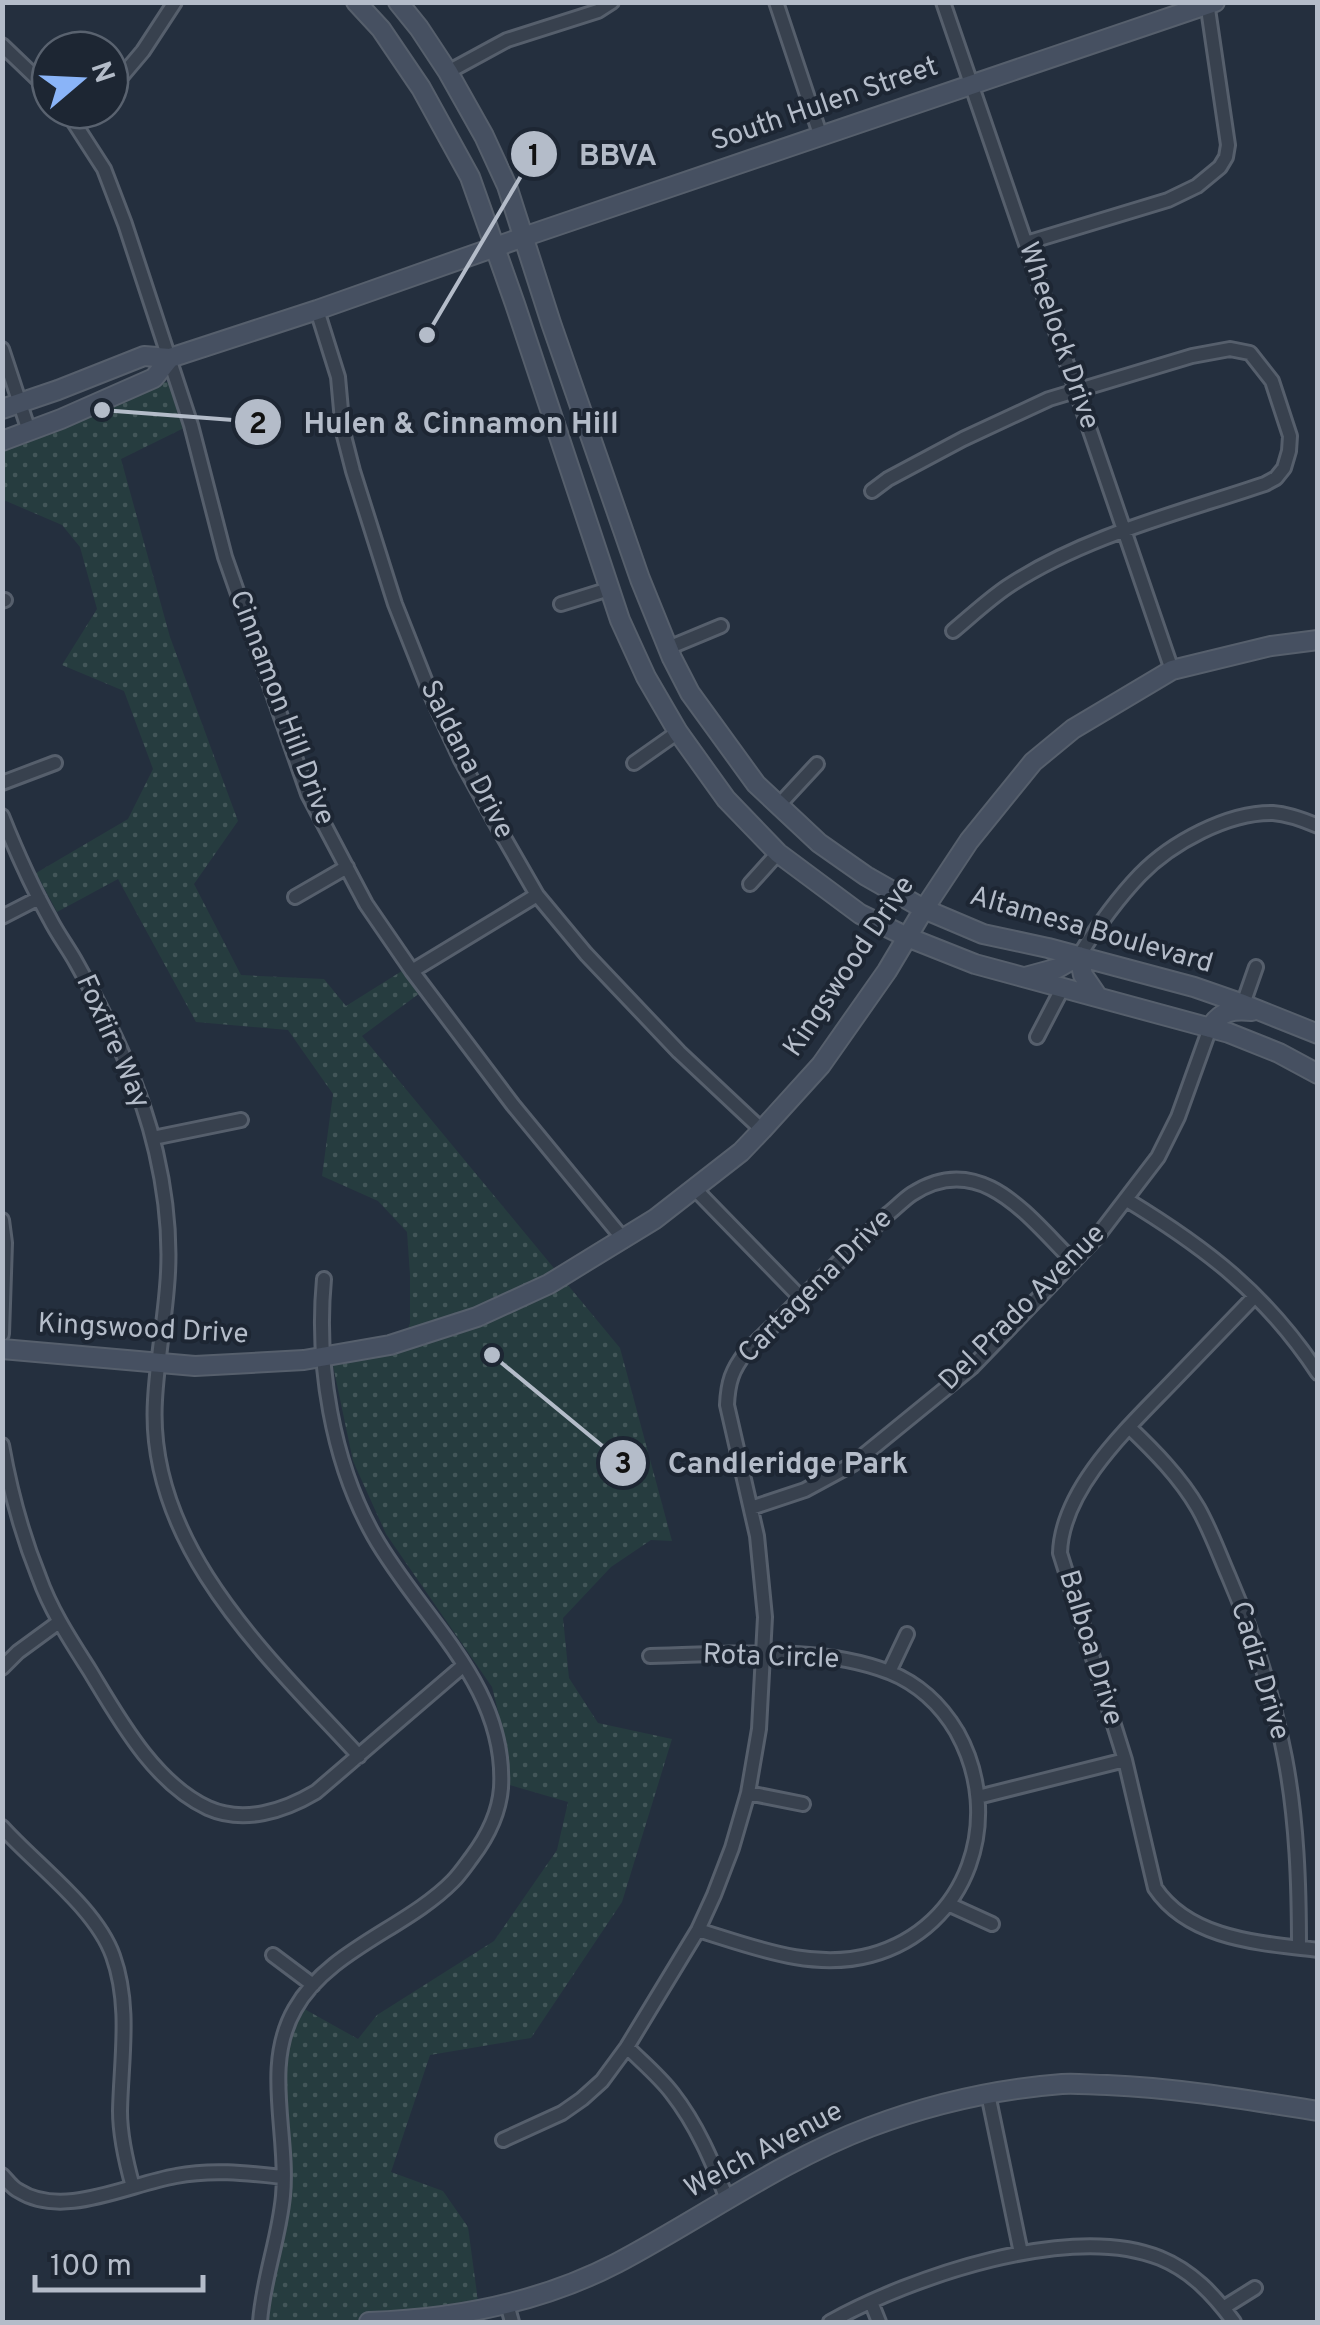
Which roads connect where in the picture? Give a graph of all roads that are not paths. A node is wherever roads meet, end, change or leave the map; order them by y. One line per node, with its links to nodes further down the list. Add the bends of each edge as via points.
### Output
1 (175, 2): 9 (street)
2 (356, 2): 17 (main road, via 428,99 476,192)
3 (398, 2): 11 (main road, Altamesa Boulevard)
4 (612, 2): 11 (street, via 508,40)
5 (776, 2): 14 (street)
6 (943, 2): 12 (street, Wheelock Drive)
7 (1210, 3): 12 (main road, South Hulen Street); 16 (street, via 1228,145 1220,167 1168,200)
8 (2, 45): 10 (street)
9 (130, 67)
10 (30, 72)
11 (448, 72): 15 (main road, Altamesa Boulevard, via 484,136)
12 (970, 85): 14 (main road, South Hulen Street); 16 (street, Wheelock Drive)
13 (79, 130): 20 (street, Cinnamon Hill Drive, via 104,169)
14 (820, 137): 15 (main road, South Hulen Street)
15 (524, 237): 17 (main road, South Hulen Street); 25 (main road, Altamesa Boulevard)
16 (1026, 243): 21 (street, Wheelock Drive)
17 (494, 248): 18 (main road, South Hulen Street); 26 (main road)
18 (318, 310): 20 (main road, South Hulen Street); 49 (street, Saldana Drive, via 338,377 352,471 404,629 462,760)
19 (2, 349): 22 (street)
20 (170, 358): 22 (main road, South Hulen Street, via 144,356); 23 (main road, South Hulen Street, via 154,378); 47 (street, Cinnamon Hill Drive, via 224,556 308,794)
21 (1076, 390): 27 (street, via 964,439); 28 (street, Wheelock Drive); 28 (street, via 1230,349 1250,353 1272,381 1290,436 1276,478)
22 (11, 406): 23 (street)
23 (29, 432): 24 (main road, South Hulen Street)
24 (2, 440)
25 (606, 476): 26 (main road); 34 (main road, Altamesa Boulevard)
26 (575, 487): 29 (main road)
27 (872, 491)
28 (1125, 530): 32 (street, via 1010,586); 35 (street, Wheelock Drive)
29 (608, 589): 30 (street); 36 (main road)
30 (560, 604)
31 (721, 626): 34 (street)
32 (954, 632)
33 (1318, 640): 35 (main road, Kingswood Drive)
34 (668, 648): 37 (main road, Altamesa Boulevard)
35 (1172, 670): 52 (main road, Kingswood Drive, via 1073,729 1033,762 968,841)
36 (678, 732): 38 (street); 41 (main road)
37 (733, 754): 41 (main road); 43 (main road, Altamesa Boulevard)
38 (634, 763)
39 (55, 764): 42 (street)
40 (818, 764): 43 (street)
41 (706, 773): 46 (main road)
42 (2, 783)
43 (779, 806): 52 (main road, Altamesa Boulevard, via 818,843)
44 (2, 816): 51 (street, Foxfire Way)
45 (1318, 826): 55 (street, via 1277,813 1200,832 1142,873)
46 (778, 853): 48 (street); 54 (main road, via 860,914)
47 (346, 867): 50 (street); 57 (street, Cinnamon Hill Drive)
48 (750, 884)
49 (538, 895): 57 (street); 69 (street, Saldana Drive, via 678,1052)
50 (295, 897)
51 (39, 898): 53 (street); 70 (street, Foxfire Way, via 117,1043)
52 (924, 909): 54 (main road, Kingswood Drive); 55 (main road, Altamesa Boulevard, via 983,934)
53 (2, 917)
54 (907, 937): 58 (main road); 69 (main road, Kingswood Drive, via 821,1066)
55 (1079, 956): 58 (main road); 59 (main road, Altamesa Boulevard); 61 (main road)
56 (1256, 966): 62 (street, Altamesa Boulevard)
57 (412, 971): 74 (street, Cinnamon Hill Drive)
58 (1022, 978): 60 (main road)
59 (1194, 987): 62 (main road, Altamesa Boulevard); 64 (main road, via 1209,1010)
60 (1062, 989): 61 (main road); 66 (street)
61 (1098, 997): 64 (main road)
62 (1243, 1004): 63 (main road, Altamesa Boulevard)
63 (1265, 1013): 64 (main road, via 1224,1013); 65 (main road, Altamesa Boulevard)
64 (1210, 1028): 67 (main road); 72 (street, Del Prado Avenue, via 1178,1117)
65 (1318, 1034)
66 (1038, 1037)
67 (1314, 1070)
68 (241, 1120): 70 (street)
69 (762, 1130): 71 (main road, Kingswood Drive)
70 (153, 1138): 82 (street, Foxfire Way, via 167,1228)
71 (695, 1190): 74 (main road, Kingswood Drive); 78 (street)
72 (1127, 1200): 75 (street, Del Prado Avenue); 77 (street, via 1215,1258)
73 (2, 1220): 79 (street)
74 (624, 1240): 81 (main road, Kingswood Drive, via 477,1316 390,1345)
75 (1073, 1261): 78 (street, Cartagena Drive, via 994,1188 977,1180 946,1181 912,1194); 86 (street, Del Prado Avenue, via 972,1367 854,1464)
76 (324, 1279): 81 (street)
77 (1256, 1296): 83 (street); 84 (street, Balboa Drive)
78 (801, 1298): 86 (street, Cartagena Drive, via 746,1352 728,1384 729,1422)
79 (2, 1334)
80 (2, 1349): 82 (main road, Kingswood Drive)
81 (325, 1357): 82 (main road, Kingswood Drive, via 250,1365); 91 (street, via 333,1424 355,1500 393,1568)
82 (160, 1363): 94 (street, Foxfire Way, via 158,1452 182,1535 220,1597)
83 (1318, 1373)
84 (1129, 1427): 95 (street, Balboa Drive, via 1078,1496 1060,1553); 103 (street, Cadiz Drive, via 1197,1506 1258,1653 1286,1761)
85 (2, 1446): 87 (street, via 22,1529)
86 (751, 1508): 89 (street, Cartagena Drive)
87 (59, 1622): 92 (street); 94 (street, via 141,1750 209,1808 246,1814 294,1805)
88 (908, 1634): 93 (street)
89 (764, 1655): 90 (street, Rota Circle); 93 (street, Rota Circle, via 836,1658); 96 (street, Cartagena Drive)
90 (650, 1656)
91 (464, 1665): 94 (street); 106 (street, via 500,1745 494,1822 453,1881)
92 (2, 1668)
93 (889, 1672): 97 (street, Rota Circle, via 928,1694 948,1717 975,1773)
94 (360, 1756)
95 (1125, 1760): 97 (street); 103 (street, Balboa Drive, via 1162,1898 1216,1932)
96 (748, 1793): 98 (street); 102 (street, Cartagena Drive)
97 (978, 1798): 100 (street, Rota Circle, via 970,1863)
98 (803, 1804)
99 (2, 1827): 113 (street, via 86,1912 112,1954 124,2039 122,2137)
100 (948, 1904): 101 (street); 102 (street, Rota Circle, via 906,1941 870,1956 830,1961 786,1957)
101 (992, 1924)
102 (698, 1930): 107 (street, Cartagena Drive)
103 (1299, 1948): 104 (street, Balboa Drive)
104 (1318, 1950)
105 (273, 1955): 106 (street)
106 (313, 1985): 112 (street, via 284,2032 280,2054)
107 (627, 2047): 110 (street, Cartagena Drive, via 582,2099); 114 (street, via 690,2118)
108 (988, 2094): 109 (main road, Welch Avenue, via 1064,2084 1142,2086); 114 (main road, Welch Avenue, via 870,2127 793,2160); 115 (street)
109 (1318, 2112)
110 (504, 2140)
111 (2, 2175): 113 (street, via 38,2200 61,2202)
112 (283, 2177): 113 (street, via 213,2171); 120 (street)
113 (133, 2187)
114 (727, 2199): 118 (main road, Welch Avenue, via 615,2264)
115 (1020, 2253): 117 (street); 119 (street, via 1072,2246 1133,2250 1181,2270)
116 (1255, 2288): 119 (street)
117 (871, 2302): 123 (street); 124 (street)
118 (507, 2304): 121 (main road, Welch Avenue); 122 (street)
119 (1223, 2308): 125 (street)
120 (260, 2322)
121 (369, 2322)
122 (512, 2322)
123 (830, 2322)
124 (879, 2322)
125 (1234, 2322)

